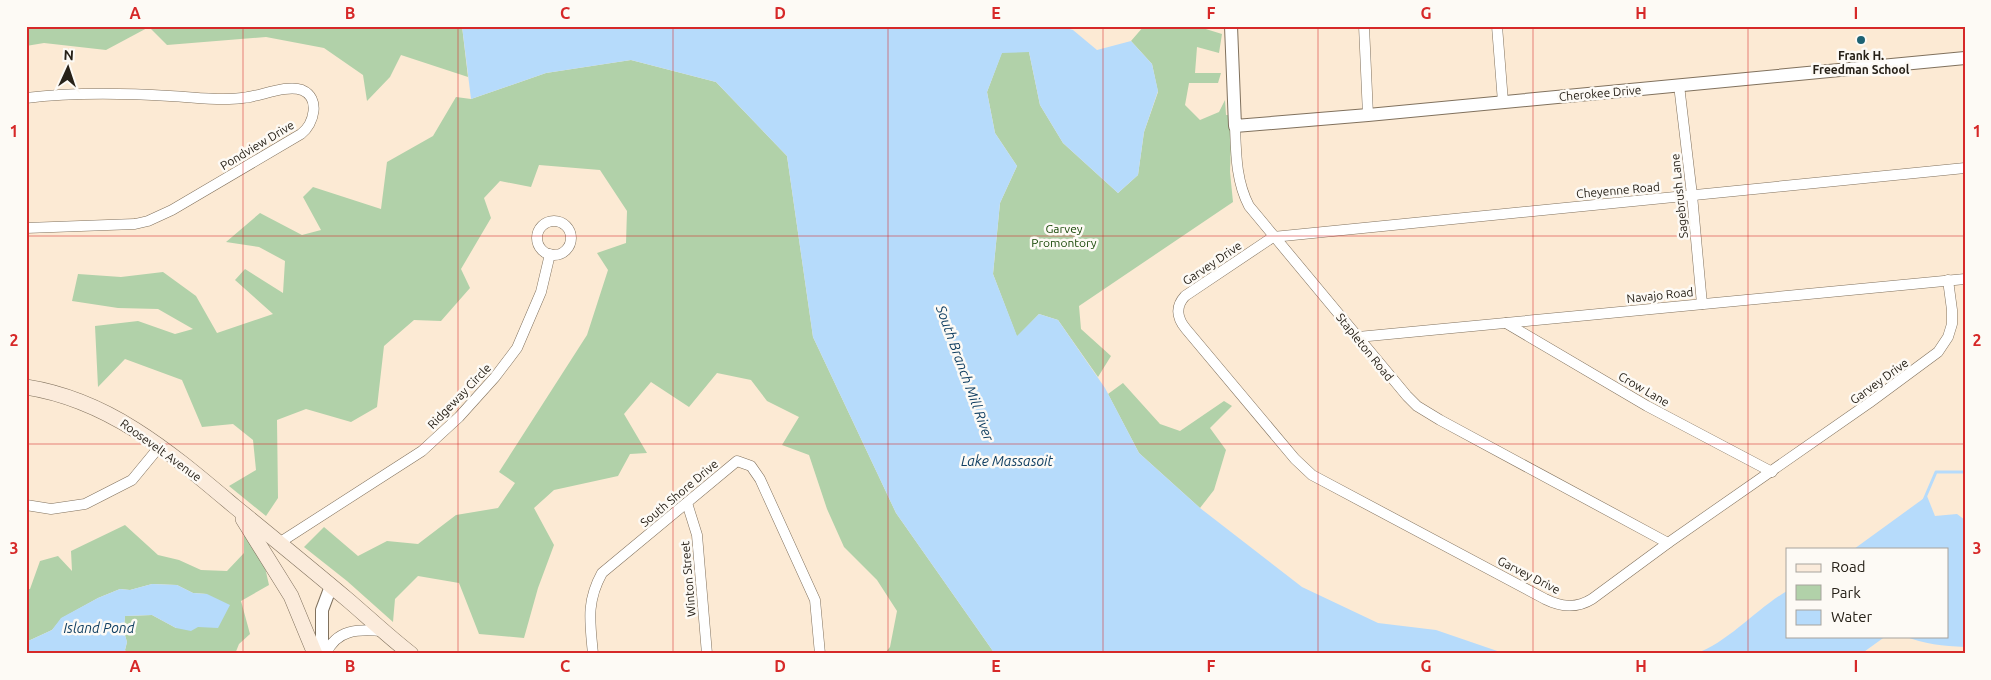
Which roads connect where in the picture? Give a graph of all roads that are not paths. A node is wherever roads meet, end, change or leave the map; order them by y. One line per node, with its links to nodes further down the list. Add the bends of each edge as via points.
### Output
1 (1231, 26): 9 (street, Stapleton Road)
2 (1364, 26): 8 (street)
3 (1497, 26): 7 (street)
4 (1965, 58): 5 (street, Cherokee Drive)
5 (1679, 85): 7 (street, Cherokee Drive); 11 (street, Sagebrush Lane)
6 (26, 98): 12 (street, Pondview Drive, via 111,93 238,99 293,89 307,93 314,109 310,124 301,134 156,218 134,224)
7 (1503, 102): 8 (street, Cherokee Drive)
8 (1368, 116): 9 (street, Cherokee Drive)
9 (1235, 126): 13 (street, Stapleton Road, via 1237,168 1242,190 1249,206)
10 (1965, 168): 11 (street, Cheyenne Road)
11 (1692, 195): 13 (street, Cheyenne Road); 17 (street, Sagebrush Lane)
12 (26, 228)
13 (1273, 237): 19 (street, Stapleton Road); 27 (street, Garvey Drive, via 1185,296 1179,306 1179,317 1288,451 1312,475 1563,606 1584,604)
14 (550, 254): 26 (street, Ridgeway Circle, via 541,292 517,348 496,377 459,417 422,451)
15 (1965, 279): 16 (street, Navajo Road)
16 (1948, 280): 17 (street, Navajo Road); 22 (street, Garvey Drive, via 1952,324 1943,347)
17 (1702, 304): 18 (street, Navajo Road)
18 (1506, 323): 19 (street, Navajo Road); 22 (street, Crow Lane, via 1647,406)
19 (1358, 337): 27 (street, Stapleton Road, via 1402,391 1422,409)
20 (26, 387): 21 (main road, Roosevelt Avenue, via 102,410)
21 (160, 446): 24 (street, via 132,480 85,504 51,508); 25 (main road, Roosevelt Avenue)
22 (1772, 472): 27 (street, Garvey Drive)
23 (687, 502): 34 (street, South Shore Drive, via 602,573 593,589 590,619); 35 (street, Winton Street, via 697,534); 36 (street, South Shore Drive, via 737,461 751,466 760,479 814,600)
24 (26, 505)
25 (234, 506): 26 (main road, Roosevelt Avenue); 30 (main road, Roosevelt Avenue, via 291,596)
26 (279, 543): 28 (main road, Roosevelt Avenue)
27 (1668, 543)
28 (331, 586): 29 (main road, Roosevelt Avenue); 31 (street, via 322,610)
29 (382, 631): 32 (street, via 347,632 332,643); 33 (main road, Roosevelt Avenue)
30 (315, 654)
31 (322, 654)
32 (326, 654)
33 (411, 654)
34 (593, 654)
35 (707, 654)
36 (820, 654)

